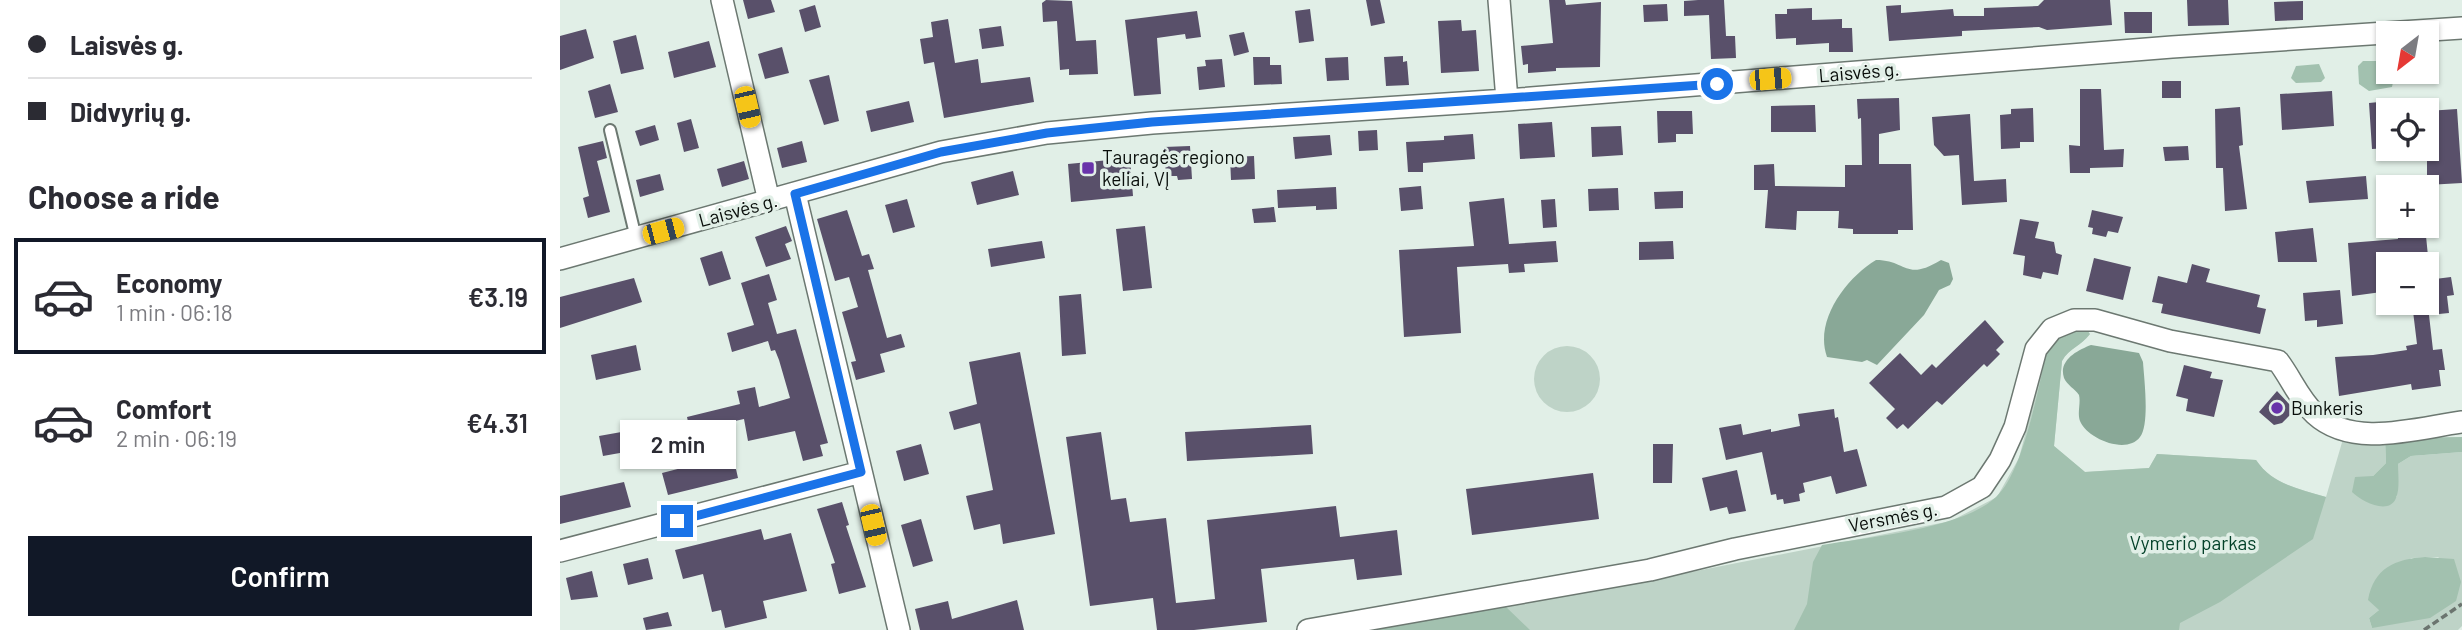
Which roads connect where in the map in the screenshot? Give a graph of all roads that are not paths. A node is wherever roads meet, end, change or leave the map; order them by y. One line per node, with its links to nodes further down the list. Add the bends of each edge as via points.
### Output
1 (722, 0): 7 (street)
2 (1499, 0): 4 (street)
3 (2462, 28): 4 (street, Laisvės g.)
4 (1507, 100): 6 (street, Laisvės g., via 1047,133 941,152)
5 (610, 131): 8 (lane)
6 (795, 194): 7 (street, Laisvės g.); 11 (street)
7 (769, 201): 8 (street, Laisvės g.)
8 (636, 238): 9 (street, Laisvės g.)
9 (560, 260)
10 (2462, 422): 14 (street, Versmės g., via 2356,433 2317,416 2278,361 2170,341 2095,320 2074,320 2052,329 2036,349 2015,427 1982,487 1946,507 1650,570)
11 (861, 472): 12 (street); 13 (street)
12 (560, 551)
13 (899, 630)
14 (1308, 630)

